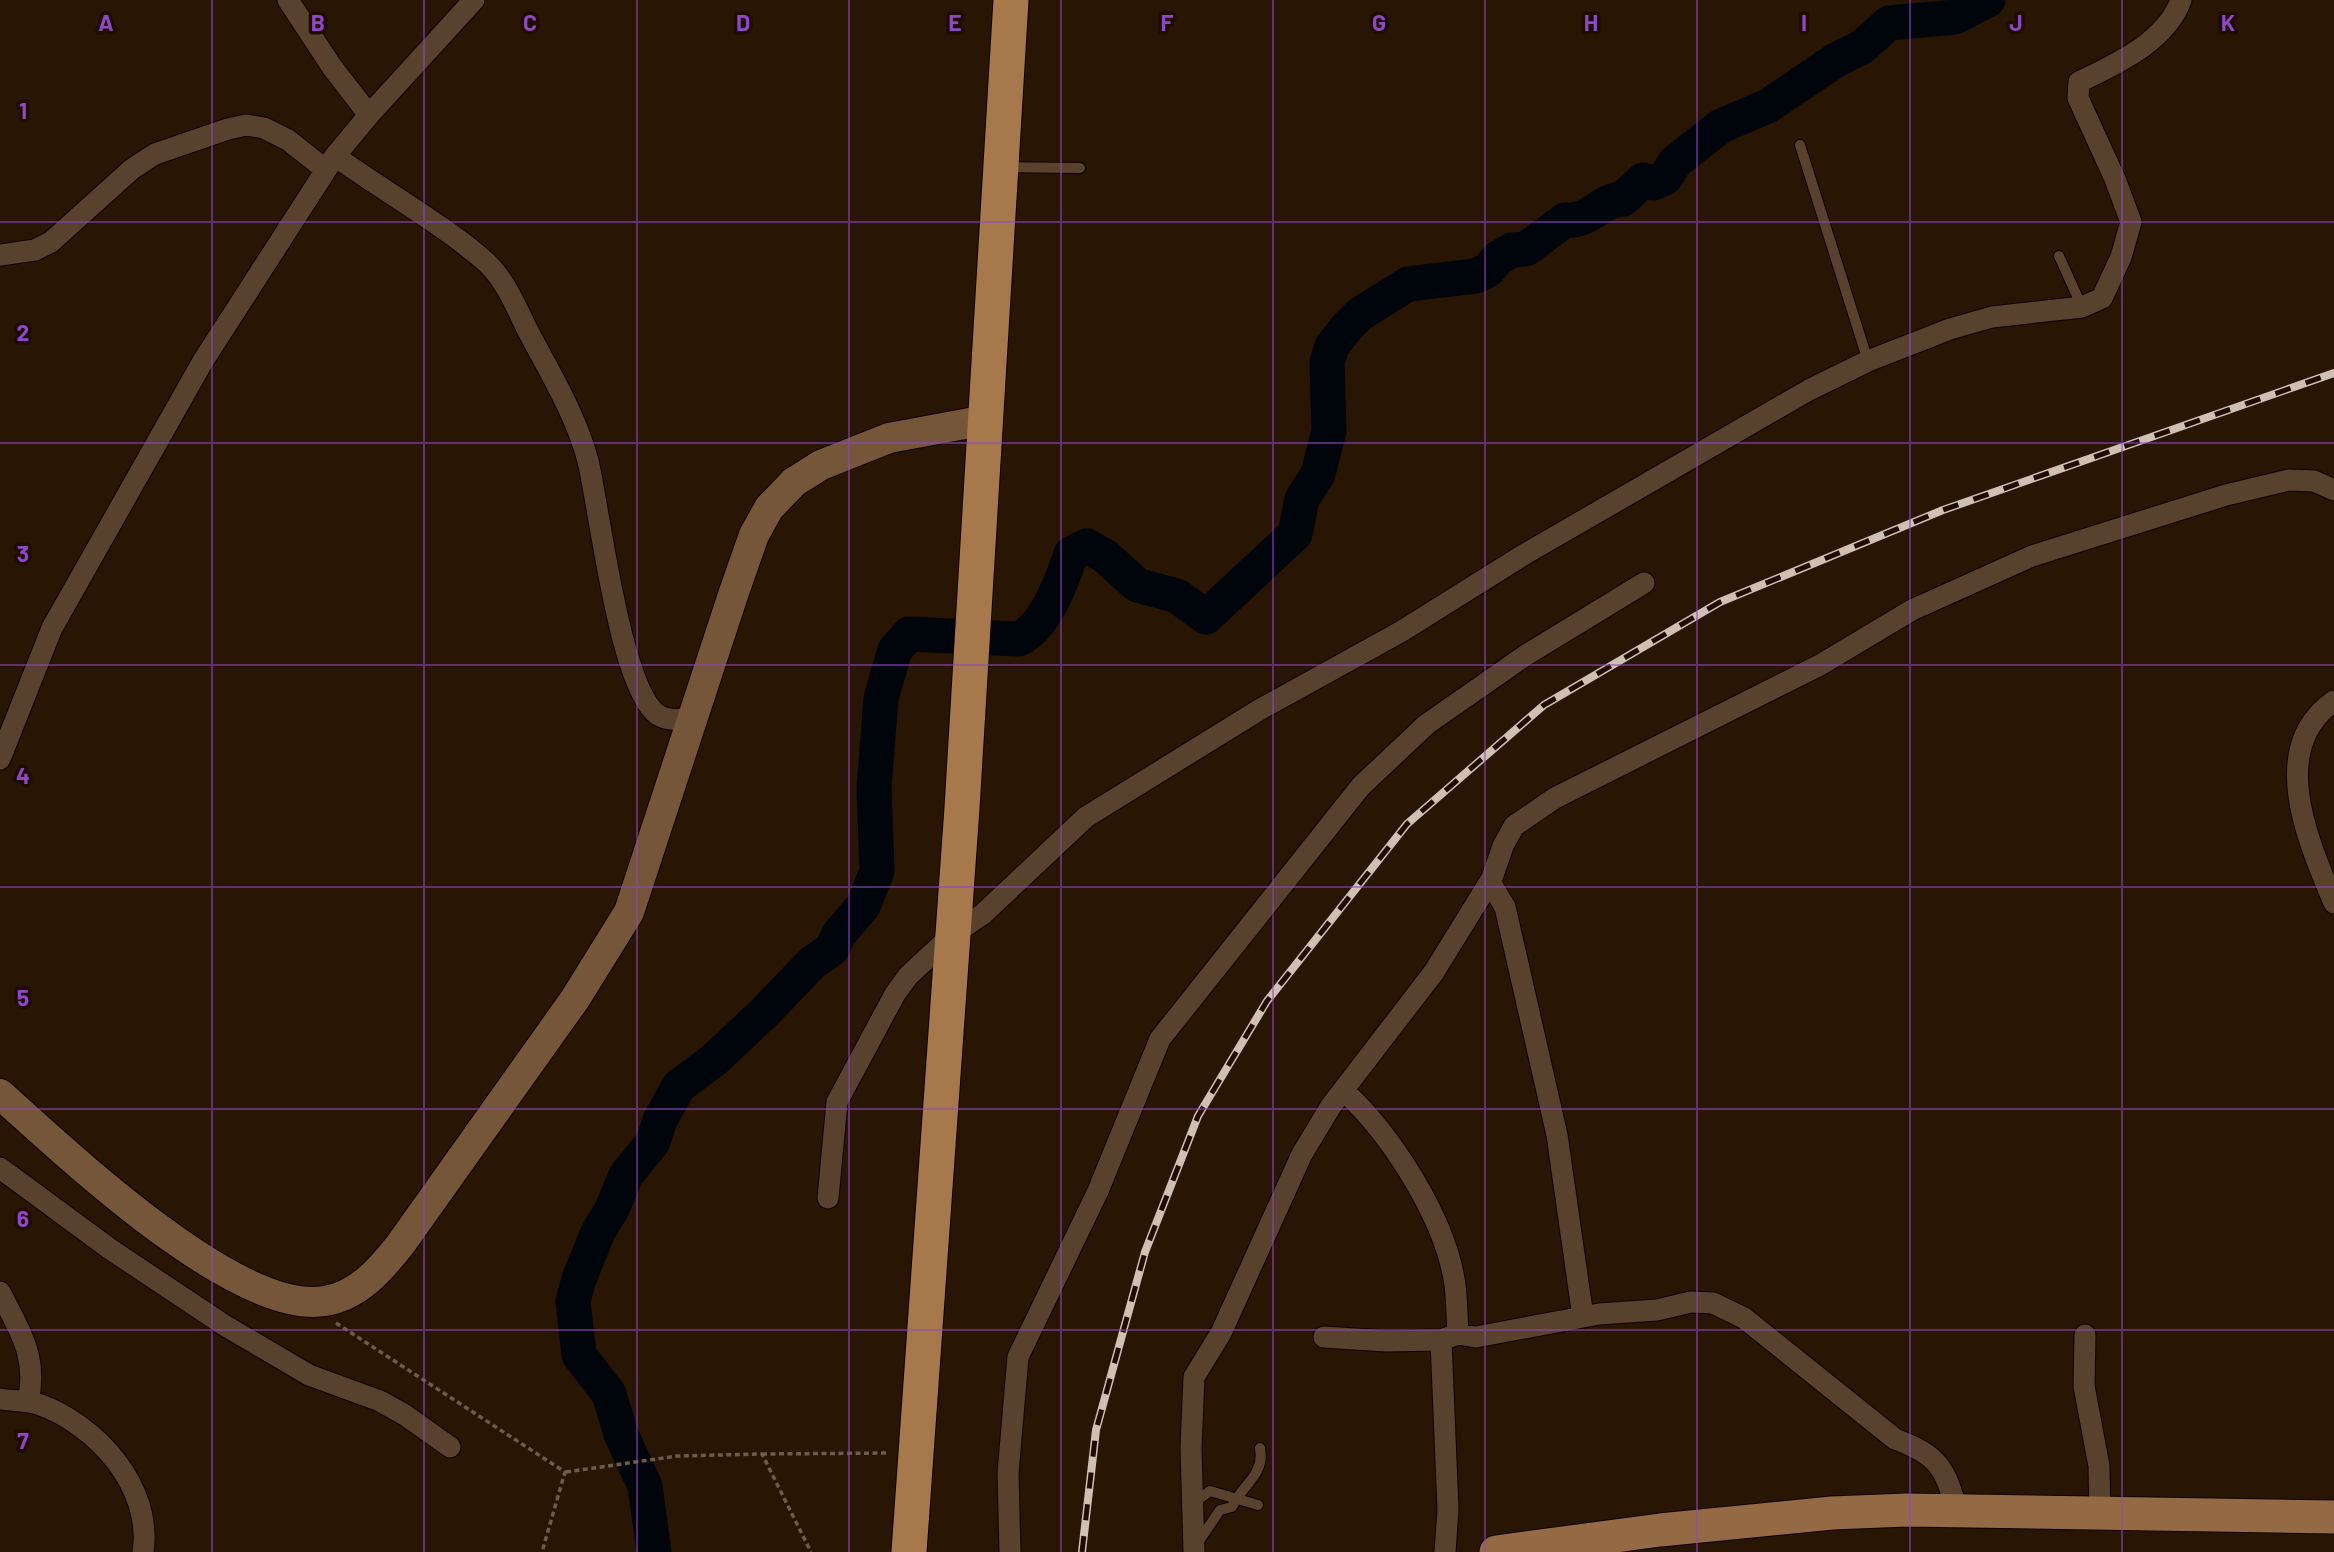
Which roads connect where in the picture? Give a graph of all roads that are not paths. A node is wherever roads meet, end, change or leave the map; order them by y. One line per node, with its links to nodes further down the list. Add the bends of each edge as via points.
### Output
1 (288, 0): 5 (street)
2 (474, 0): 5 (street)
3 (1010, 0): 8 (highway)
4 (2181, 0): 12 (street, via 2176,13 2145,45 2079,82 2078,98 2131,222 2106,292)
5 (369, 115): 7 (street)
6 (1800, 145): 13 (lane)
7 (331, 163): 10 (street, via 264,128 228,129 155,154 51,242 35,250); 18 (street, via 470,250 497,275 555,376 587,458 634,679 659,715 666,719); 19 (street, via 203,361 98,544 52,628)
8 (1000, 167): 9 (lane); 14 (highway)
9 (1080, 169)
10 (0, 255)
11 (2059, 256): 12 (lane)
12 (2082, 307): 13 (street, via 1992,317)
13 (1868, 361): 22 (street, via 1723,437 1402,631 1131,787 1087,817 982,914)
14 (986, 420): 18 (main road, via 889,438 794,482 769,508 754,535); 22 (highway)
15 (2334, 489): 20 (street, via 2301,479 2226,495 2032,555 1961,585 1820,666 1534,810 1514,826)
16 (1644, 583): 45 (street, via 1471,691 1427,724 1361,786 1160,1039 1070,1255 1018,1357 1008,1473)
17 (2334, 701): 21 (street, via 2310,724 2296,775 2304,819)
18 (694, 717): 24 (main road, via 629,912 604,956 378,1272 345,1294 305,1303 231,1276 99,1181)
19 (0, 760)
20 (1490, 882): 23 (street, via 1434,972); 28 (street, via 1505,907 1557,1135)
21 (2334, 903)
22 (952, 935): 26 (street, via 895,994 842,1092 834,1115); 44 (highway)
23 (1343, 1090): 31 (street, via 1371,1116 1401,1155 1431,1216 1452,1270); 37 (street, via 1292,1172 1221,1333 1194,1377)
24 (0, 1094)
25 (0, 1168): 34 (street, via 224,1325 309,1375 380,1401)
26 (828, 1198)
27 (0, 1292): 33 (street, via 30,1355 33,1380)
28 (1583, 1317): 31 (street, via 1476,1337); 39 (street, via 1657,1310 1692,1301 1713,1303 1744,1318 1895,1439 1922,1450 1948,1477)
29 (2085, 1335): 40 (street, via 2084,1386 2099,1466)
30 (1324, 1337): 31 (street)
31 (1449, 1337): 46 (street)
32 (0, 1399): 33 (street)
33 (28, 1402): 43 (street, via 70,1418 121,1467 136,1498)
34 (450, 1447)
35 (1261, 1448): 36 (lane, via 1262,1460 1253,1481)
36 (1236, 1498): 37 (lane, via 1210,1491); 38 (lane); 42 (lane, via 1232,1507 1220,1510)
37 (1192, 1504): 42 (street)
38 (1258, 1505)
39 (1957, 1512): 40 (main road); 47 (main road, via 1832,1513)
40 (2100, 1514): 41 (main road)
41 (2334, 1517)
42 (1194, 1550)
43 (144, 1552)
44 (909, 1552)
45 (1010, 1552)
46 (1445, 1552)
47 (1496, 1552)

